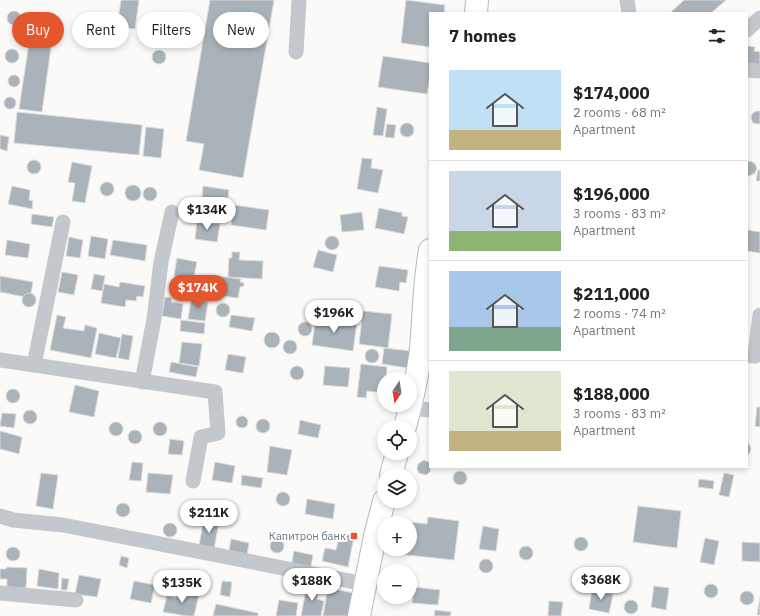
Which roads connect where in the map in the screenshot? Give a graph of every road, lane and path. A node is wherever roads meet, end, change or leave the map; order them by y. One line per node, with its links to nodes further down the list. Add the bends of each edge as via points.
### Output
1 (299, 0): 8 (street)
2 (477, 0): 4 (main road)
3 (627, 0): 5 (street)
4 (476, 12)
5 (629, 12)
6 (760, 18): 7 (street)
7 (748, 29)
8 (296, 52)
9 (748, 70): 10 (street)
10 (760, 71)
11 (172, 212): 18 (street, via 161,262 154,319)
12 (63, 222): 17 (street)
13 (429, 257): 19 (main road)
14 (760, 315): 15 (street, via 755,356)
15 (748, 355)
16 (0, 360): 17 (street)
17 (34, 365): 18 (street)
18 (142, 382): 20 (street, via 215,392 218,433 201,438)
19 (415, 415)
20 (193, 481)
21 (382, 508): 23 (main road)
22 (0, 516): 23 (street, via 13,520 62,525)
23 (365, 584): 26 (main road)
24 (0, 593): 25 (street)
25 (76, 600)
26 (359, 616)

